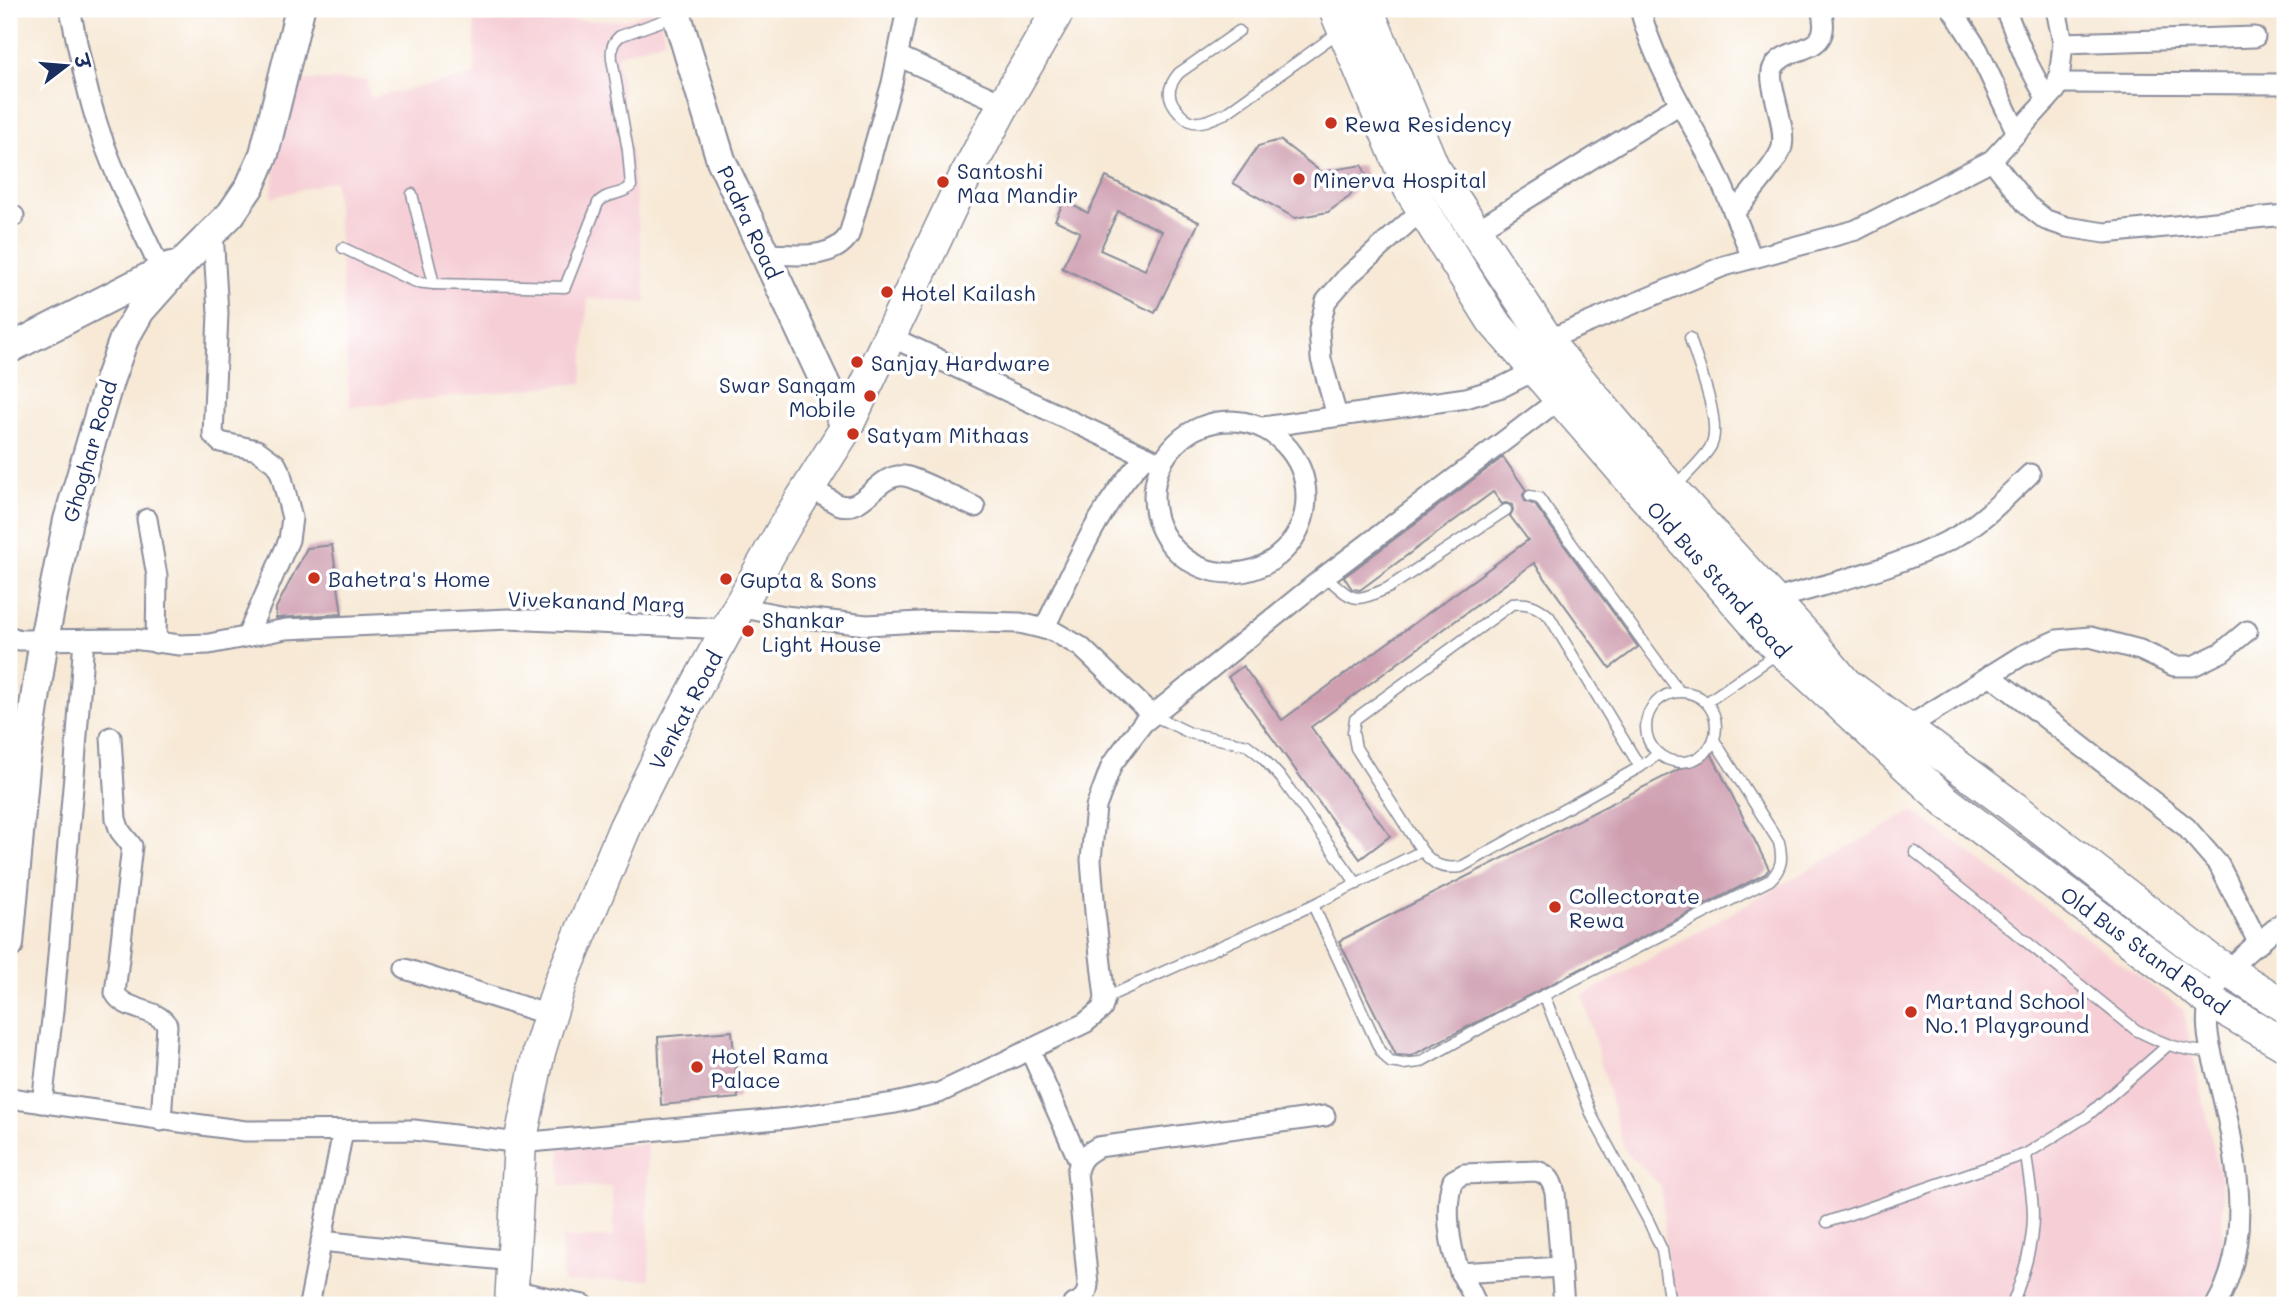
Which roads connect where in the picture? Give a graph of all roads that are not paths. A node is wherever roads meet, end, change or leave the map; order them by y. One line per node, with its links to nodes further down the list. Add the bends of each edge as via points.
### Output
1 (69, 9): 34 (street, via 97,124)
2 (300, 9): 29 (street, Ghoghar Road, via 264,153 250,186)
3 (907, 9): 16 (street)
4 (1059, 9): 20 (main road, Venkat Road)
5 (1367, 9): 28 (main road, Old Bus Stand Road, via 1433,167)
6 (1640, 9): 21 (street)
7 (1821, 9): 26 (street, via 1822,34 1811,46 1773,66 1770,79 1782,120 1782,150)
8 (1952, 9): 22 (street, via 1978,50)
9 (2004, 9): 19 (street)
10 (2056, 9): 15 (street)
11 (676, 12): 31 (street, Padra Road, via 721,160); 35 (lane, via 614,41 612,59 631,186 601,198 565,287)
12 (1338, 19): 13 (lane, via 1226,113 1194,122 1183,116 1170,103 1171,82); 25 (main road, Old Bus Stand Road, via 1410,189)
13 (1239, 31)
14 (2255, 37): 15 (street)
15 (2063, 43): 17 (street)
16 (898, 56): 20 (street); 31 (street, via 844,243 818,254)
17 (2058, 83): 18 (street); 19 (street)
18 (2285, 84)
19 (2047, 100): 22 (street)
20 (1004, 104): 36 (main road, Venkat Road)
21 (1680, 104): 26 (street); 28 (street)
22 (2017, 133): 23 (street)
23 (1992, 160): 27 (street, via 2027,205 2046,220 2067,227 2105,233); 33 (street, via 1856,230)
24 (412, 194): 35 (lane)
25 (1423, 209): 39 (main road, Old Bus Stand Road, via 1493,321); 41 (street, via 1326,301 1319,329 1321,359)
26 (1734, 213): 33 (street)
27 (2285, 215)
28 (1475, 231): 39 (main road, Old Bus Stand Road)
29 (213, 232): 32 (street, Ghoghar Road); 58 (street, via 218,313 213,435 220,442 257,450 276,464 292,519 289,540)
30 (343, 248): 35 (lane, via 416,282)
31 (765, 254): 43 (street, Padra Road)
32 (187, 258): 34 (street); 59 (street, Ghoghar Road, via 140,311 124,340 68,520)
33 (1752, 258): 39 (street, via 1724,266)
34 (162, 271): 38 (street)
35 (434, 284)
36 (889, 336): 43 (main road, Venkat Road); 44 (street)
37 (1690, 338): 47 (lane, via 1715,430 1712,446)
38 (9, 349)
39 (1537, 357): 40 (main road, Old Bus Stand Road); 41 (street, via 1502,387 1466,398); 47 (main road, Old Bus Stand Road)
40 (1561, 398): 52 (street); 62 (main road, Old Bus Stand Road, via 1764,634)
41 (1337, 416): 42 (street)
42 (1263, 427): 44 (street, via 1234,420 1204,424); 44 (street, via 1287,445 1303,471 1307,501 1300,531 1282,555 1256,570 1226,575 1197,567 1173,549 1157,522)
43 (846, 428): 46 (main road, Venkat Road)
44 (1153, 460): 55 (street, via 1127,476 1108,502)
45 (2030, 474): 53 (street, via 1953,538 1902,561)
46 (809, 486): 49 (street, via 839,505 853,505 878,484 905,476); 54 (main road, Venkat Road)
47 (1672, 490): 53 (main road, Old Bus Stand Road)
48 (1530, 496): 64 (lane, via 1539,498)
49 (975, 507)
50 (1506, 510): 52 (lane, via 1388,588 1358,600)
51 (147, 519): 61 (street, via 157,576)
52 (1325, 576): 66 (street)
53 (1773, 600): 62 (main road, Old Bus Stand Road)
54 (733, 618): 55 (street, Vivekanand Marg, via 785,616 867,625 1020,623); 58 (street, Vivekanand Marg, via 494,620 286,629); 86 (main road, Venkat Road, via 625,827)
55 (1044, 629): 66 (street, Vivekanand Marg, via 1081,647)
56 (2247, 631): 63 (street, via 2222,652 2193,666 2174,666 2140,650 2090,636 2057,640)
57 (9, 636): 59 (street, Vivekanand Marg)
58 (247, 636): 61 (street, Vivekanand Marg, via 209,644)
59 (44, 639): 60 (street, Vivekanand Marg); 72 (street, Ghoghar Road)
60 (83, 639): 61 (street, Vivekanand Marg); 92 (street)
61 (156, 643)
62 (1793, 644): 65 (lane); 67 (main road, Old Bus Stand Road); 84 (main road, Old Bus Stand Road, via 1944,800)
63 (1990, 675): 67 (street); 79 (street, via 2186,827 2219,864)
64 (1679, 691): 65 (lane); 70 (lane, via 1660,698 1648,714 1647,734)
65 (1707, 702): 69 (lane, via 1716,720)
66 (1152, 715): 75 (lane, via 1190,733 1247,745 1261,756); 83 (street, via 1112,764 1096,807 1091,860)
67 (1906, 728): 81 (main road, Old Bus Stand Road)
68 (111, 737): 94 (street, via 116,819 132,846 115,993 121,1001 162,1018 167,1025)
69 (1714, 740): 70 (lane, via 1693,760 1673,762); 82 (lane, via 1779,842 1780,870 1770,880)
70 (1658, 754): 71 (lane)
71 (1640, 767): 73 (lane, via 1461,867 1444,869); 73 (lane, via 1549,615 1524,602 1513,604 1355,719 1356,748)
72 (17, 774): 78 (street, Ghoghar Road)
73 (1422, 851): 75 (lane)
74 (1915, 852): 87 (lane, via 2136,1030)
75 (1357, 884): 76 (lane)
76 (1313, 905): 82 (lane, via 1380,1050 1390,1062 1420,1062); 83 (lane)
77 (2285, 920): 79 (street)
78 (9, 944)
79 (2259, 944): 81 (street)
80 (405, 969): 86 (street)
81 (2228, 970): 84 (street); 85 (main road, Old Bus Stand Road)
82 (1544, 995): 109 (lane, via 1593,1118 1662,1250)
83 (1105, 998): 89 (street, via 1093,1018)
84 (2210, 1001): 88 (main road, Old Bus Stand Road); 90 (street)
85 (2285, 1006)
86 (549, 1015): 96 (main road, Venkat Road)
87 (2167, 1045): 90 (lane, via 2187,1052); 97 (lane, via 2087,1116)
88 (2285, 1045)
89 (1030, 1050): 96 (street, via 939,1093 895,1103 788,1118); 98 (street)
90 (2212, 1052): 111 (street, via 2232,1145 2240,1219 2235,1263)
91 (9, 1098): 92 (street)
92 (43, 1103): 94 (street)
93 (1325, 1116): 98 (street, via 1098,1147)
94 (161, 1121): 95 (street, via 245,1131)
95 (343, 1131): 96 (street, via 414,1130); 100 (street)
96 (520, 1143): 103 (main road, Venkat Road)
97 (2026, 1154): 99 (lane); 110 (lane, via 2033,1214 2031,1246)
98 (1079, 1161): 104 (street, via 1088,1285)
99 (1827, 1222)
100 (321, 1241): 103 (street); 105 (street)
101 (1561, 1267): 102 (street); 102 (street, via 1555,1193 1545,1174 1464,1174 1453,1180 1448,1193 1453,1255); 108 (street)
102 (1460, 1273): 107 (street)
103 (512, 1285): 106 (street)
104 (1077, 1304)
105 (309, 1305)
106 (584, 1305)
107 (1476, 1305)
108 (1564, 1305)
109 (1670, 1305)
110 (2012, 1305)
111 (2216, 1305)

